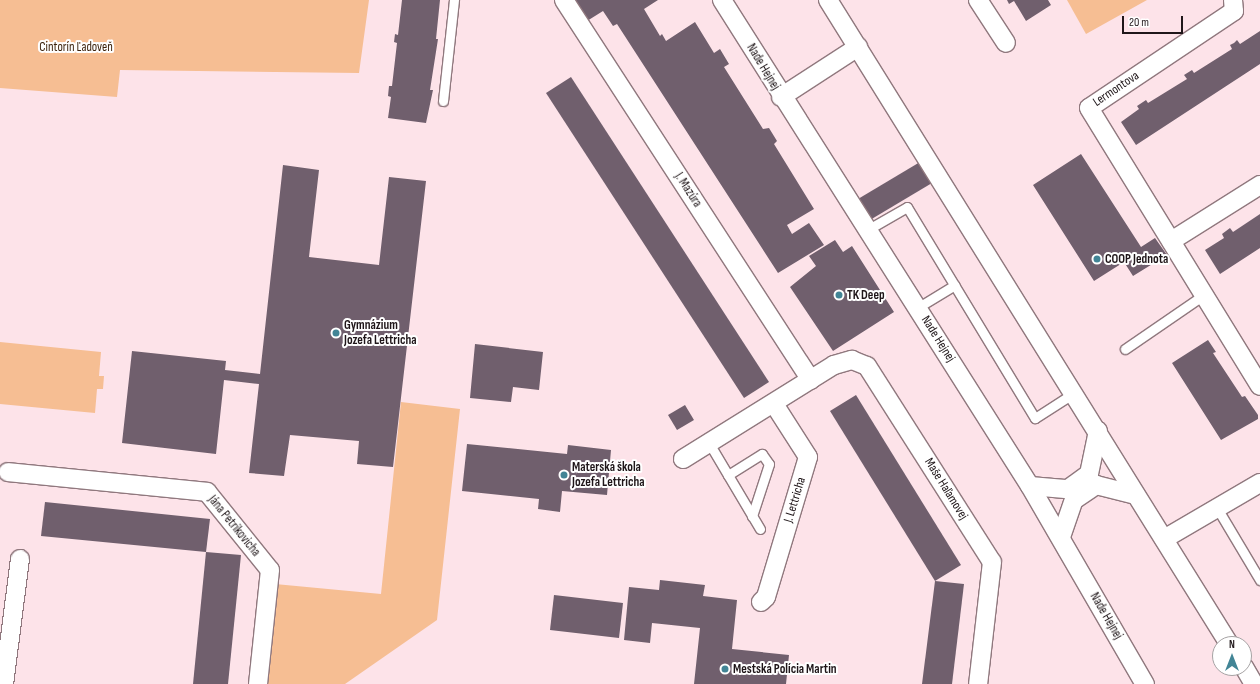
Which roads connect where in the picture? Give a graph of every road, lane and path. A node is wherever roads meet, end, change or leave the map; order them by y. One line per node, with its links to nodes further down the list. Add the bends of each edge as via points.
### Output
1 (454, 0): 10 (lane)
2 (564, 0): 19 (street, J. Mazúra)
3 (722, 0): 9 (street, Nade Hejnej)
4 (828, 0): 8 (street)
5 (978, 0): 7 (street)
6 (1233, 5): 13 (street, Lermontova, via 1089,108)
7 (1006, 43)
8 (858, 46): 9 (street); 21 (street)
9 (781, 97): 12 (street, Nade Hejnej)
10 (443, 101)
11 (1260, 185): 13 (street)
12 (867, 230): 14 (lane, via 907,207); 16 (street, Nade Hejnej)
13 (1171, 241): 15 (street, Lermontova)
14 (955, 286): 16 (lane); 21 (lane, via 1035,418)
15 (1205, 294): 17 (lane); 18 (street, Lermontova)
16 (918, 308): 29 (street, Nade Hejnej)
17 (1125, 349)
18 (1256, 367): 20 (street, Lermontova)
19 (811, 380): 22 (street); 42 (street, Maše Haľamovej, via 834,365 852,360 867,366 992,562)
20 (1260, 386)
21 (1074, 393): 23 (street)
22 (774, 404): 24 (street); 38 (street, J. Lettricha, via 808,457 766,597)
23 (1098, 432): 29 (street, via 1089,474 1068,489); 30 (street)
24 (708, 443): 25 (street); 27 (lane)
25 (683, 459)
26 (8, 472): 41 (street, Jána Petrikovicha, via 206,492 270,570)
27 (728, 475): 32 (lane); 32 (lane, via 762,454 769,464)
28 (1260, 483): 31 (street)
29 (1030, 486): 34 (street, Nade Hejnej)
30 (1136, 495): 34 (street, via 1096,485 1074,500); 35 (street)
31 (1217, 508): 35 (street); 37 (lane)
32 (752, 516): 33 (lane)
33 (760, 529)
34 (1061, 537): 43 (street, Nade Hejnej)
35 (1164, 539): 39 (street)
36 (20, 559): 40 (street)
37 (1260, 580)
38 (761, 602)
39 (1224, 636)
40 (4, 684)
41 (258, 684)
42 (978, 684)
43 (1145, 684)

